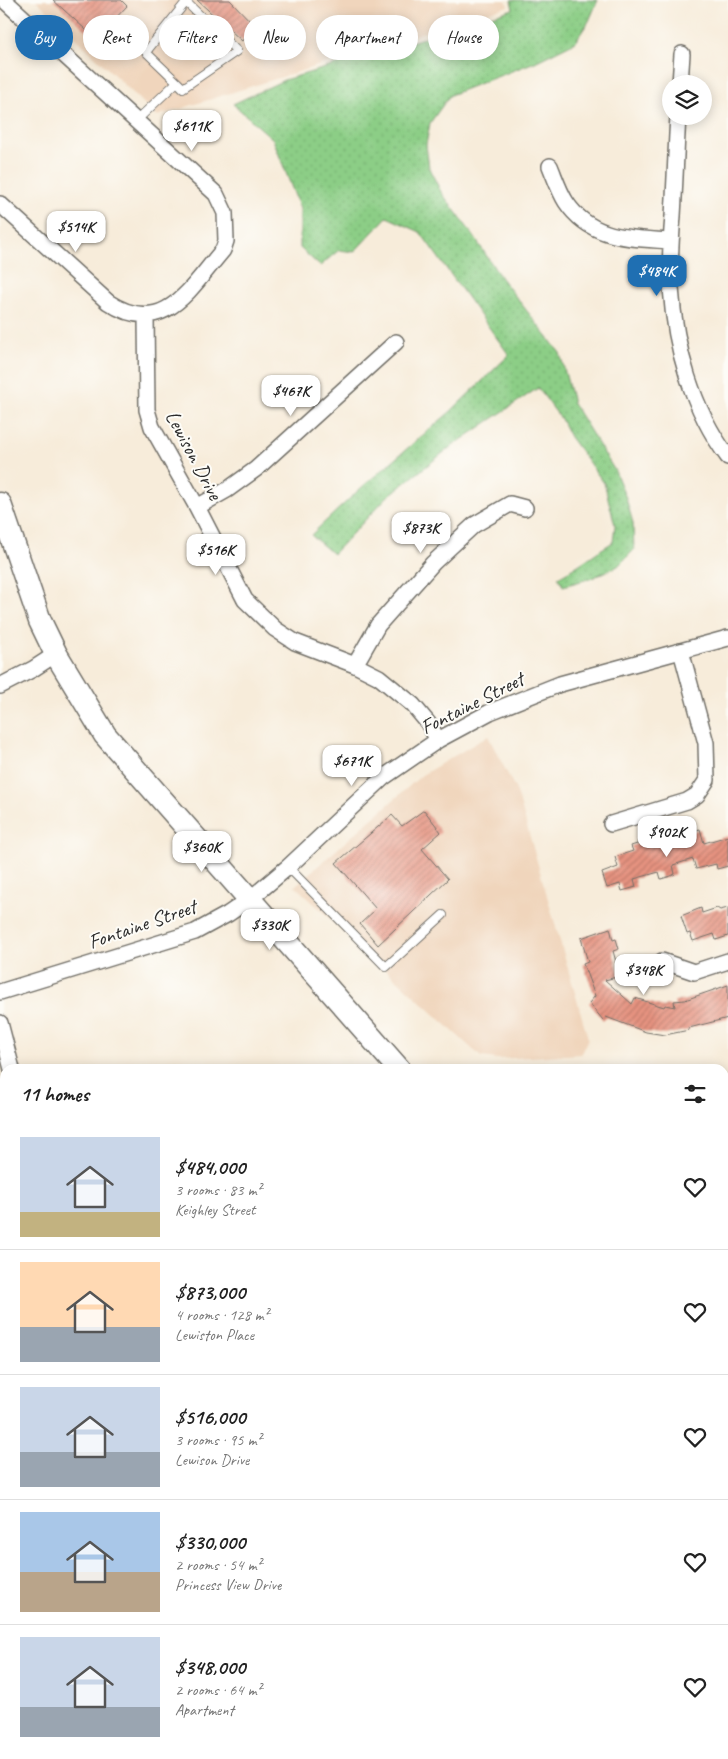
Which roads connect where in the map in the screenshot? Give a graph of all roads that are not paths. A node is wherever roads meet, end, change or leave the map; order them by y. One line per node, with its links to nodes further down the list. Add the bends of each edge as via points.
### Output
1 (4, 0): 5 (street)
2 (682, 54): 3 (street)
3 (681, 75)
4 (177, 82): 4 (lane, via 183,88 238,52 186,2 146,52); 5 (lane)
5 (136, 121): 10 (street, via 216,194 224,213 226,242 223,250 176,304)
6 (677, 125): 9 (street)
7 (550, 166): 9 (street, via 566,202 590,226 616,236)
8 (0, 204): 10 (street, via 108,302 123,312)
9 (671, 241): 12 (street, via 673,312 683,360 706,421)
10 (146, 316): 14 (street, Lewison Drive, via 147,410 152,426)
11 (396, 342): 14 (street, via 256,469)
12 (728, 457)
13 (0, 504): 16 (main road)
14 (197, 506): 20 (street, Lewison Drive, via 251,606 275,629 295,642)
15 (525, 508): 20 (street, via 510,504 474,525 433,564 378,625)
16 (4, 529): 19 (main road)
17 (728, 638): 18 (street, Fontaine Street)
18 (681, 651): 22 (street, Fontaine Street, via 560,684 490,712); 23 (street, via 706,743 707,780 697,795 687,802)
19 (56, 654): 21 (street); 25 (main road, via 105,734)
20 (355, 665): 22 (street, Lewison Drive, via 379,677 413,705)
21 (0, 686)
22 (438, 740): 24 (street, Fontaine Street, via 384,778)
23 (611, 824)
24 (288, 867): 25 (street, Fontaine Street); 26 (lane, via 386,966)
25 (250, 899): 29 (street, Fontaine Street, via 195,932); 32 (main road)
26 (443, 915)
27 (662, 961): 28 (street, via 694,972)
28 (728, 961)
29 (0, 992)
30 (0, 1023): 31 (street)
31 (11, 1064)
32 (395, 1064)

